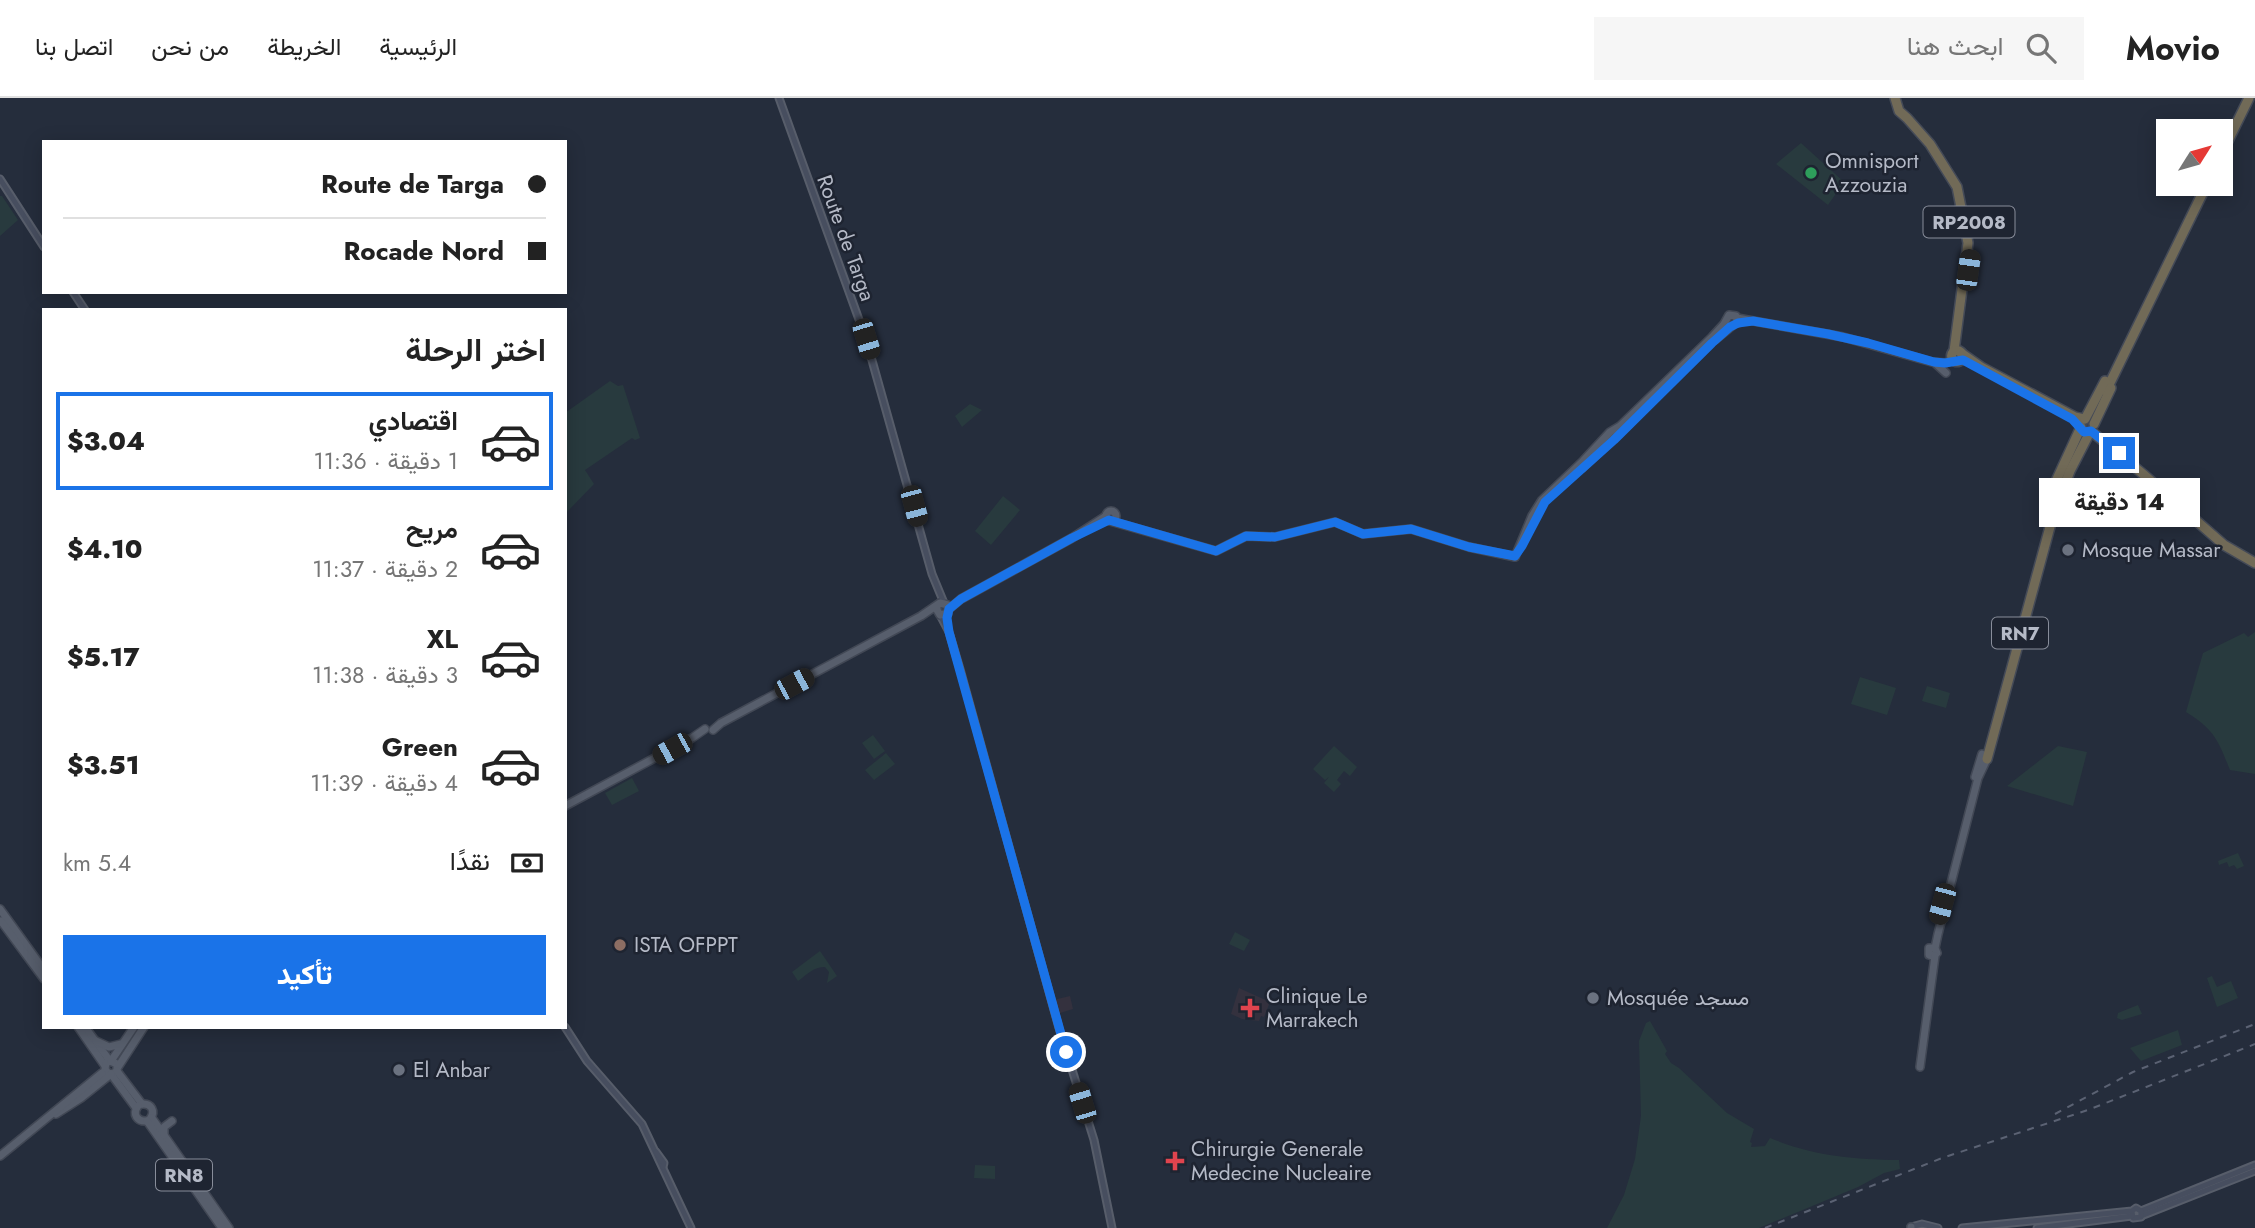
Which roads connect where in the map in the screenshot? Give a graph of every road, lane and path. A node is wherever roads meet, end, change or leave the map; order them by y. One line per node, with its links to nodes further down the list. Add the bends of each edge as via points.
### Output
1 (779, 98): 27 (main road, Route de Targa, via 866,339)
2 (2247, 98): 4 (highway); 5 (highway)
3 (1901, 105): 9 (highway, RP2008, via 1958,180 1970,227 1972,243)
4 (2233, 125)
5 (2233, 129)
6 (0, 179): 8 (main road)
7 (2199, 196): 10 (highway)
8 (42, 244)
9 (1957, 355): 11 (main road); 15 (highway); 16 (highway)
10 (2120, 360): 13 (highway); 14 (highway); 17 (highway, via 2117,377)
11 (1937, 362): 12 (main road); 27 (main road, via 1843,337 1753,321 1733,322 1539,504 1515,556 1411,529 1363,534 1335,522 1275,537 1246,536 1216,551 1110,519)
12 (1945, 373)
13 (2104, 390)
14 (2090, 409): 15 (highway); 16 (highway)
15 (2073, 416): 16 (highway)
16 (2082, 423): 17 (highway, via 2090,419); 24 (highway, via 2058,474)
17 (2092, 429): 18 (highway); 19 (highway); 25 (highway)
18 (2103, 441): 19 (highway); 25 (highway)
19 (2084, 444): 20 (highway)
20 (2077, 458): 21 (highway); 23 (highway)
21 (2084, 465)
22 (2079, 476): 23 (highway)
23 (2063, 480): 24 (highway, RN7)
24 (2053, 507): 28 (highway, RN7)
25 (2234, 551): 26 (highway)
26 (2255, 563)
27 (943, 608): 29 (main road); 56 (main road, Route de Targa, via 1094,1140)
28 (1981, 757): 31 (main road, RN7); 31 (main road, RN7)
29 (567, 805)
30 (2, 913): 32 (main road); 33 (main road)
31 (1932, 952): 42 (main road, RN7)
32 (42, 967)
33 (42, 976)
34 (80, 1029): 41 (main road, RN8)
35 (86, 1029): 39 (main road, RN8)
36 (137, 1029): 40 (main road)
37 (138, 1029): 41 (main road)
38 (566, 1029): 55 (main road, via 583,1056 642,1124)
39 (93, 1038): 40 (main road, via 107,1046); 41 (main road, RN8)
40 (122, 1044): 41 (main road)
41 (112, 1067): 43 (main road, RN8); 43 (main road, via 121,1070); 44 (main road, RN8); 48 (main road)
42 (1919, 1067)
43 (124, 1081): 44 (main road, RN8)
44 (139, 1106): 45 (main road, RN8, via 135,1114); 45 (main road, RN8, via 152,1108)
45 (146, 1120): 47 (main road, RN8); 53 (main road, RN8)
46 (172, 1121): 47 (main road, via 164,1126)
47 (164, 1136): 54 (main road, RN8)
48 (0, 1156)
49 (2255, 1165): 52 (main road)
50 (2255, 1171): 52 (main road)
51 (2132, 1213): 52 (main road, via 2138,1208); 59 (main road); 60 (main road)
52 (2141, 1214)
53 (222, 1228)
54 (229, 1228)
55 (691, 1228)
56 (1114, 1228)
57 (1911, 1228): 58 (main road, via 1922,1224)
58 (1938, 1228)
59 (1962, 1228)
60 (2037, 1228)

